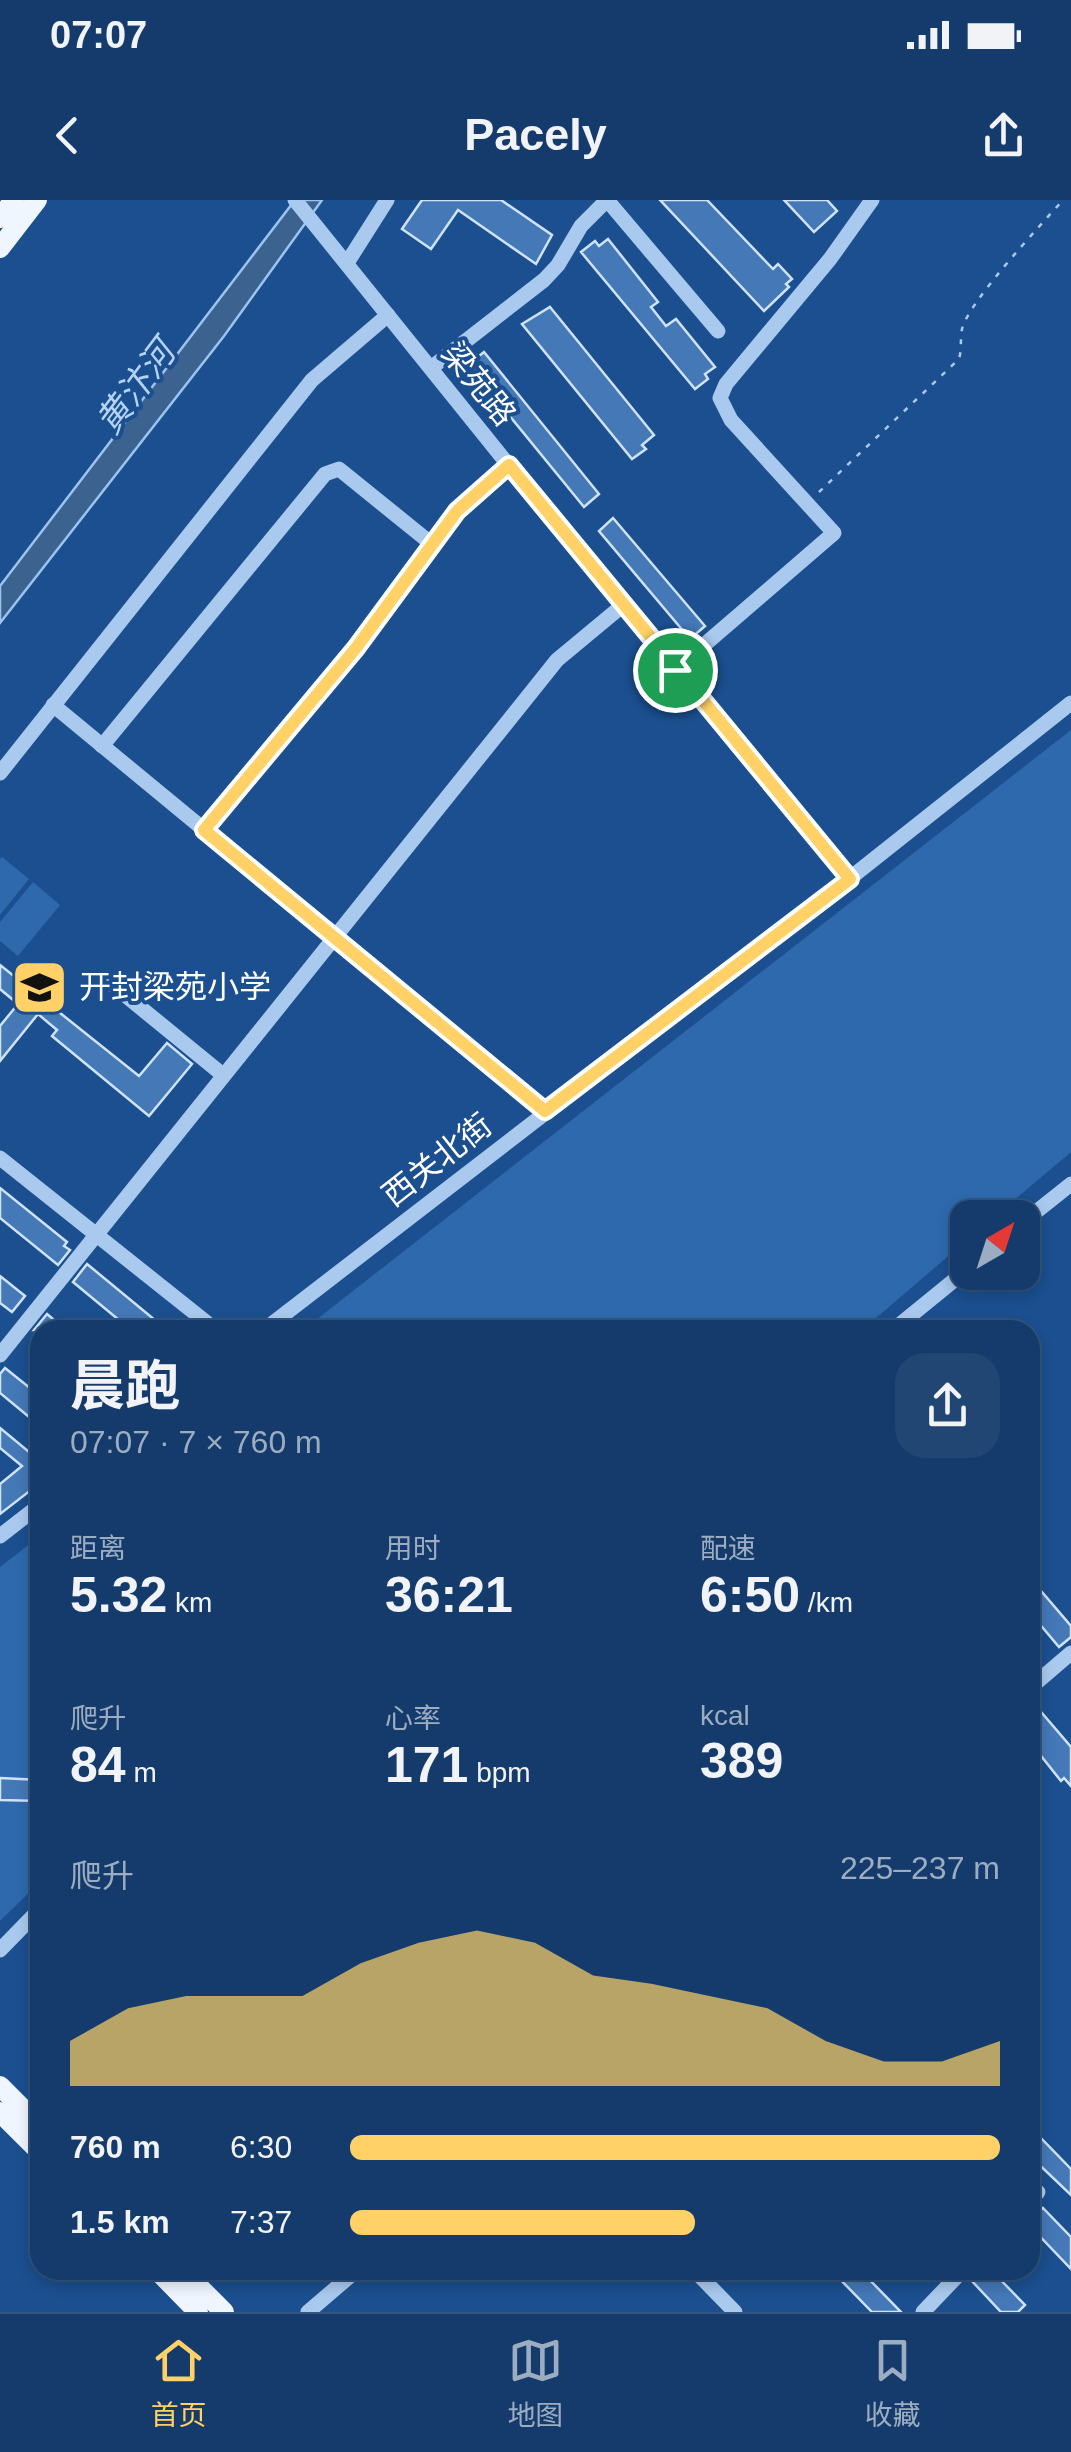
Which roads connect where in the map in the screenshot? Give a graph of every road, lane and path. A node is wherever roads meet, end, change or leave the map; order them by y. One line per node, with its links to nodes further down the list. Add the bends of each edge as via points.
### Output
1 (14, 200): 8 (main road)
2 (37, 200): 9 (main road)
3 (295, 200): 10 (street, 梁苑路)
4 (387, 200): 10 (street)
5 (607, 200): 12 (street); 13 (street, via 580,226 544,280)
6 (872, 200): 15 (street, via 721,392 731,420)
7 (1063, 200): 15 (path, via 973,310 962,330 959,359)
8 (0, 218)
9 (0, 248)
10 (343, 258): 11 (street, 梁苑路)
11 (388, 314): 13 (street, 梁苑路); 20 (street, via 312,380)
12 (718, 331)
13 (430, 368): 14 (street, 梁苑路)
14 (509, 465): 16 (street, via 471,496); 17 (street, 梁苑路)
15 (807, 503): 18 (street, via 834,533)
16 (433, 545): 21 (street, via 339,469 324,474); 23 (street)
17 (622, 606): 18 (street, 梁苑路); 25 (street, via 557,660)
18 (675, 670): 24 (street, 梁苑路)
19 (1071, 704): 24 (street, 西关北街)
20 (53, 706): 21 (street); 22 (street)
21 (102, 746): 23 (street)
22 (0, 773)
23 (204, 830): 25 (street)
24 (850, 879): 28 (street, 西关北街)
25 (334, 937): 27 (street); 28 (street)
26 (102, 977): 27 (street)
27 (223, 1075): 32 (street)
28 (545, 1111): 35 (street, 西关北街)
29 (0, 1158): 32 (street)
30 (1071, 1184): 31 (street)
31 (1040, 1209)
32 (97, 1236): 34 (street); 37 (street)
33 (950, 1283): 36 (street)
34 (203, 1320)
35 (277, 1320)
36 (904, 1320)
37 (0, 1355)
38 (30, 1513): 39 (street)
39 (0, 1536)
40 (1071, 1653): 41 (street)
41 (1040, 1679)
42 (30, 1920): 43 (street)
43 (0, 1950)
44 (0, 2086): 46 (main road)
45 (0, 2112): 47 (main road)
46 (30, 2116)
47 (30, 2142)
48 (167, 2280): 53 (main road)
49 (192, 2280): 54 (main road)
50 (345, 2280): 55 (street)
51 (704, 2280): 56 (street)
52 (954, 2280): 57 (street)
53 (198, 2312)
54 (224, 2312)
55 (308, 2312)
56 (735, 2312)
57 (923, 2312)

